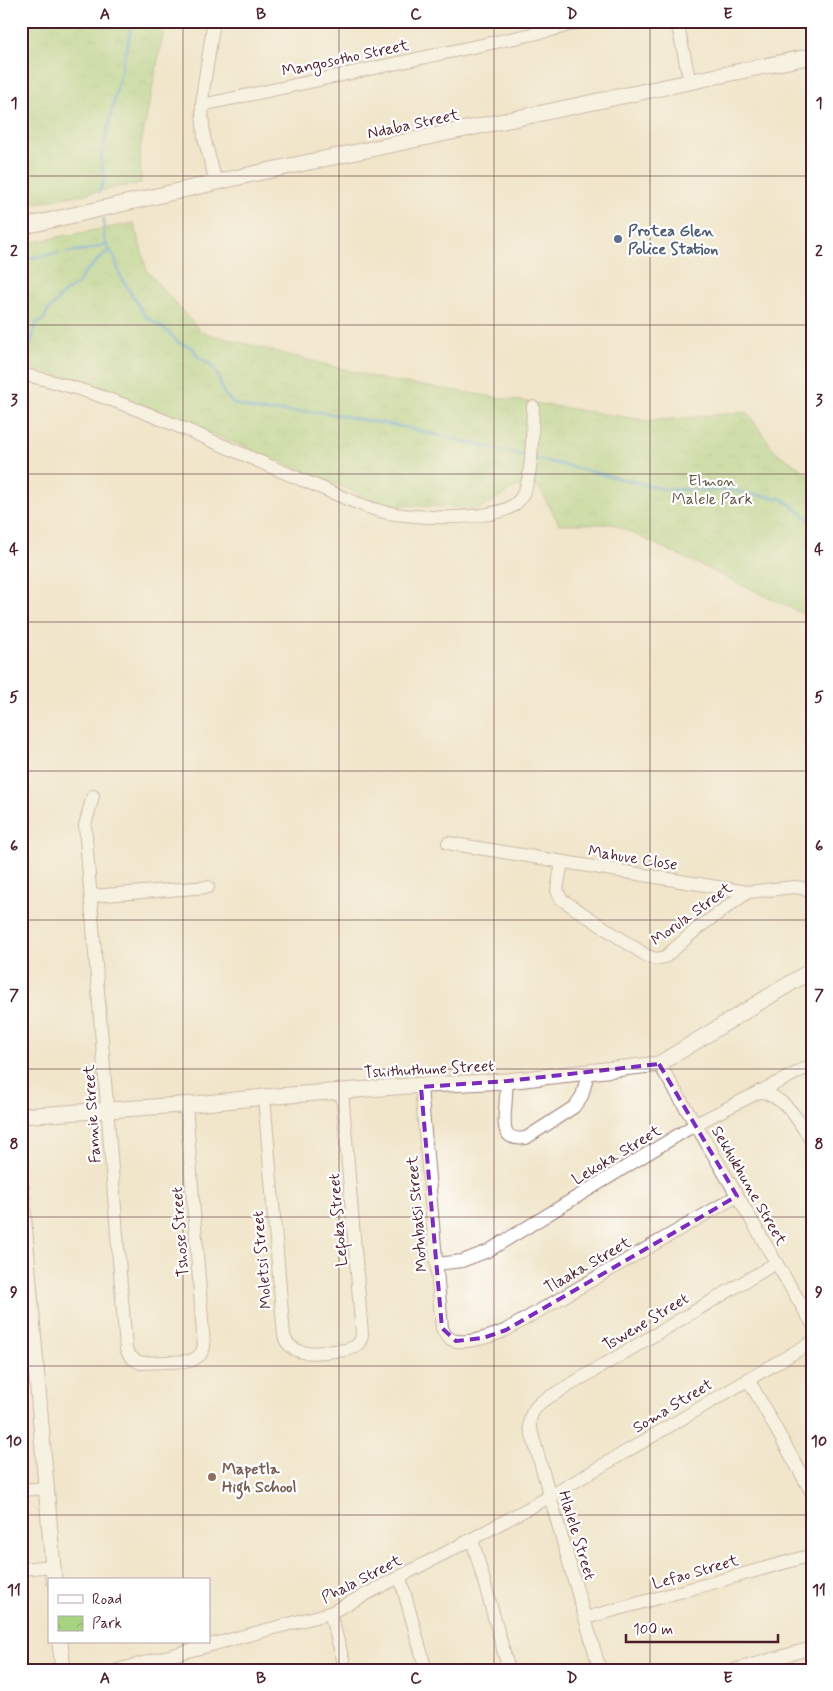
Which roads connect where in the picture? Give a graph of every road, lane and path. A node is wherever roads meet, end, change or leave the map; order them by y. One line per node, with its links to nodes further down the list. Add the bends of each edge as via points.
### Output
1 (583, 21): 6 (street, Mangosotho Street)
2 (678, 21): 5 (street)
3 (217, 22): 6 (street)
4 (812, 56): 5 (street, Ndaba Street)
5 (690, 83): 7 (street, Ndaba Street)
6 (202, 105): 7 (street, via 204,132)
7 (216, 182): 8 (street, Ndaba Street)
8 (21, 227)
9 (21, 374): 10 (street, via 59,382 123,404 378,511 416,516 461,518 514,505 524,493 530,472)
10 (532, 408)
11 (93, 796): 17 (street, Fannie Street, via 85,825)
12 (448, 843): 13 (street, Mahuve Close)
13 (562, 862): 15 (street, Mahuve Close); 15 (street, Morula Street, via 557,890 561,900 656,959 665,957)
14 (208, 887): 17 (street)
15 (748, 892): 16 (street, Mahuve Close, via 794,887)
16 (812, 893)
17 (90, 896): 28 (street, Fannie Street)
18 (812, 970): 19 (street, Tshithuthune Street)
19 (659, 1064): 21 (street, Tshithuthune Street); 30 (street, Sekhukhune Street)
20 (812, 1065): 25 (street, Lekoka Street)
21 (588, 1073): 22 (street, Tshithuthune Street); 22 (street, via 582,1096 574,1107 526,1138 508,1135 504,1128)
22 (507, 1082): 23 (street, Tshithuthune Street)
23 (421, 1087): 24 (street, Tshithuthune Street); 35 (street, Motubatsi Street)
24 (342, 1091): 26 (street, Tshithuthune Street); 39 (street, Lefoka Street, via 362,1334)
25 (759, 1091): 30 (street, Lekoka Street); 31 (street, via 784,1102)
26 (264, 1097): 27 (street, Tshithuthune Street); 39 (street, Moletsi Street, via 286,1342 298,1353 345,1350)
27 (186, 1105): 28 (street, Tshithuthune Street); 40 (street, Tshose Street, via 204,1347)
28 (106, 1110): 29 (street, Tshithuthune Street); 40 (street, Fannie Street, via 128,1355 141,1363 191,1361)
29 (21, 1116)
30 (696, 1124): 33 (street, Sekhukhune Street); 35 (street, Lekoka Street, via 488,1251 462,1261)
31 (812, 1142)
32 (21, 1187): 41 (street)
33 (737, 1196): 34 (street, Sekhukhune Street); 37 (street, Tlaaka Street, via 506,1330 483,1338 456,1341)
34 (776, 1263): 36 (street, Sekhukhune Street); 43 (street, Tswene Street)
35 (436, 1264): 37 (street, Motubatsi Street, via 442,1328)
36 (812, 1323)
37 (448, 1337)
38 (812, 1342): 42 (street, Soma Street)
39 (359, 1344)
40 (200, 1355)
41 (28, 1360): 44 (street)
42 (748, 1379): 46 (street); 47 (street, Soma Street)
43 (533, 1409): 47 (street, Hlalele Street, via 530,1427)
44 (48, 1488): 45 (street); 51 (street)
45 (21, 1490)
46 (812, 1493)
47 (549, 1497): 48 (street, Phala Street); 54 (street, Hlalele Street)
48 (472, 1539): 52 (street, Phala Street); 61 (street)
49 (812, 1555): 54 (street, Lefao Street)
50 (21, 1569): 51 (street)
51 (53, 1573)
52 (400, 1577): 53 (street, Phala Street); 60 (street)
53 (330, 1613): 58 (street, Phala Street); 59 (street)
54 (586, 1618): 62 (street, Hlalele Street)
55 (60, 1644): 57 (street)
56 (812, 1648): 63 (street)
57 (63, 1670)
58 (117, 1670)
59 (346, 1670)
60 (426, 1670)
61 (509, 1670)
62 (600, 1670)
63 (734, 1670)

